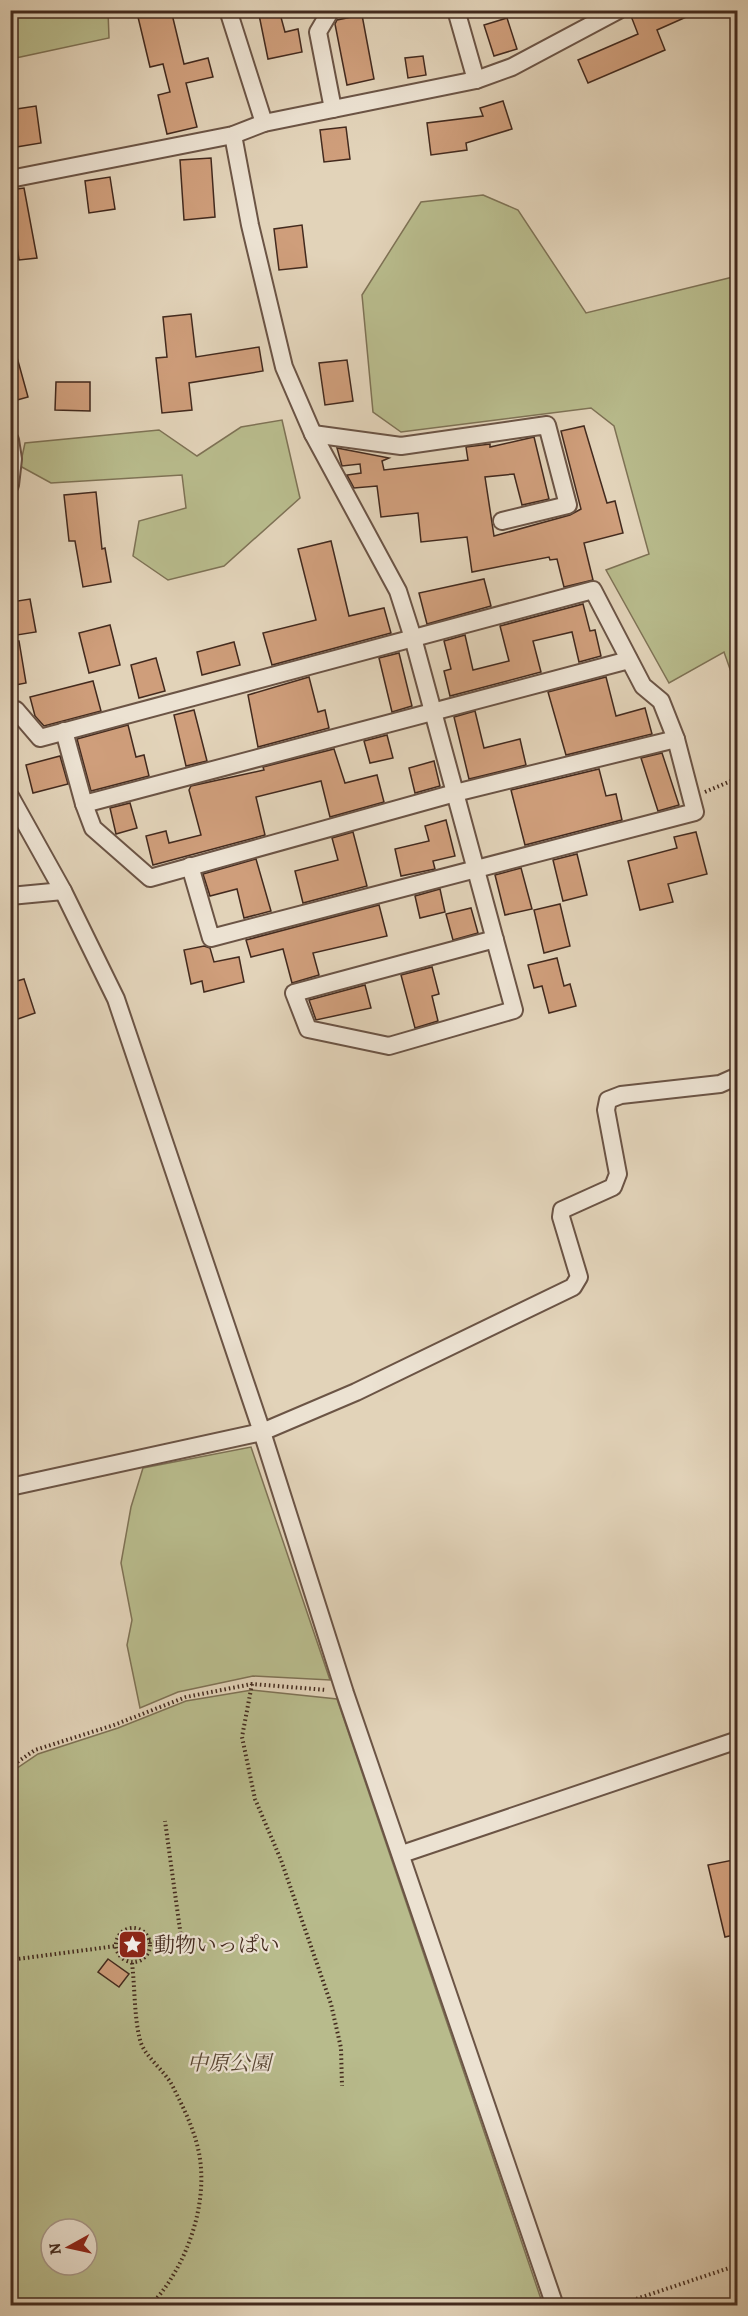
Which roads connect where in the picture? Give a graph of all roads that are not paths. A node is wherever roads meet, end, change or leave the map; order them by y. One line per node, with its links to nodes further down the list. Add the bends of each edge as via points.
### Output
1 (228, 10): 7 (street)
2 (331, 10): 6 (street, via 318,32)
3 (456, 10): 5 (street)
4 (619, 10): 5 (street, via 512,67)
5 (476, 80): 6 (street)
6 (333, 109): 7 (street)
7 (264, 123): 8 (street)
8 (233, 135): 9 (street); 10 (street, via 284,367)
9 (10, 178)
10 (313, 434): 13 (street, via 401,446 547,425 568,505); 14 (street, via 398,591)
11 (10, 440): 12 (street)
12 (10, 485)
13 (502, 521)
14 (413, 638): 15 (street, via 593,590); 17 (street); 18 (street)
15 (629, 660): 17 (street); 19 (street, via 643,686 661,701)
16 (10, 710): 18 (street, via 16,710 40,738)
17 (433, 711): 20 (street); 22 (street)
18 (64, 731): 22 (street)
19 (676, 739): 20 (street); 24 (street, via 695,812)
20 (455, 793): 23 (street); 24 (street)
21 (10, 796): 25 (street)
22 (84, 804): 23 (street, via 93,828 150,878)
23 (190, 866): 24 (street, via 211,938)
24 (476, 867): 27 (street)
25 (63, 891): 26 (street); 29 (street, via 116,999)
26 (10, 896)
27 (495, 939): 27 (street, via 514,1010 389,1046 308,1029 294,993)
28 (738, 1076): 29 (street, via 720,1084 621,1095 608,1100 606,1110 618,1174 613,1187 562,1210 579,1277 573,1287 356,1392)
29 (262, 1432): 30 (street); 32 (street, via 345,1693)
30 (10, 1487)
31 (738, 1740): 32 (street)
32 (402, 1854): 33 (street)
33 (555, 2306)

